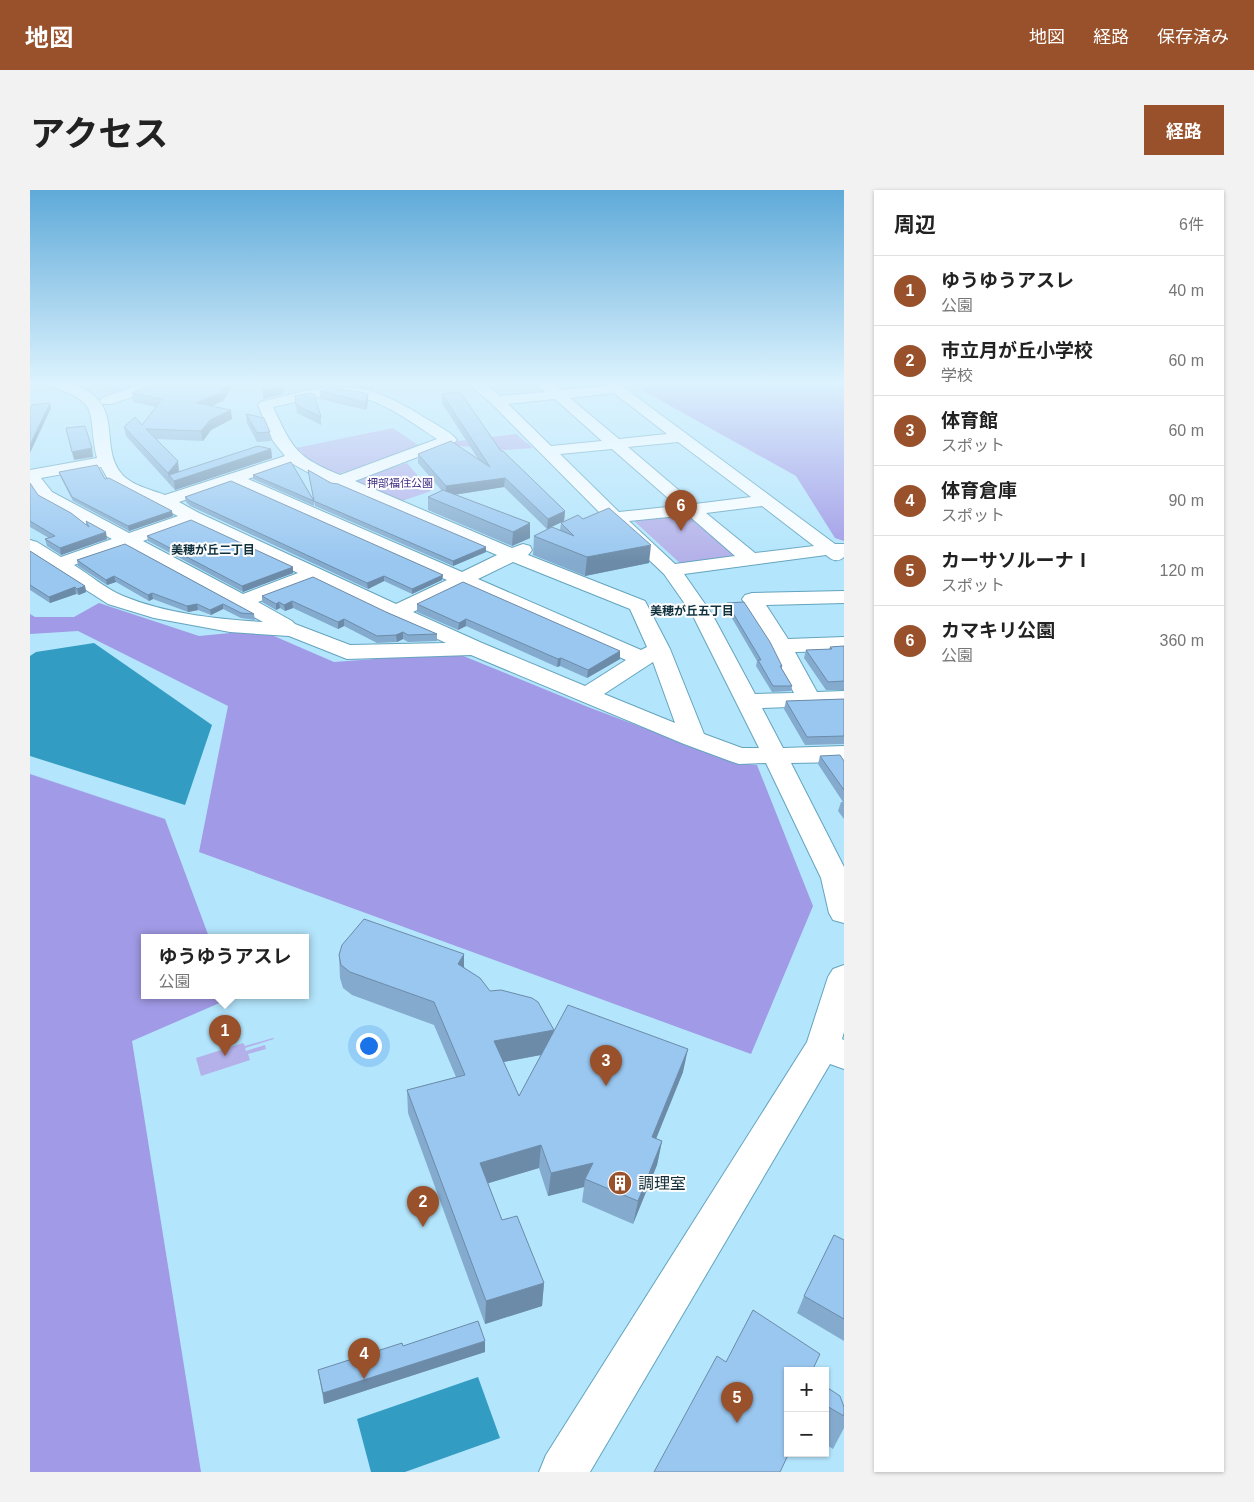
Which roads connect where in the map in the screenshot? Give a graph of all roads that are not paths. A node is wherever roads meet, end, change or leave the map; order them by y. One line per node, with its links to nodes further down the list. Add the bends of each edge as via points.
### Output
1 (102, 442): 11 (street)
2 (282, 442): 10 (street)
3 (444, 442): 14 (street)
4 (539, 442): 9 (street)
5 (612, 442): 8 (street)
6 (635, 442): 8 (street)
7 (686, 442): 16 (street)
8 (615, 444): 9 (street); 17 (street)
9 (548, 451): 19 (street)
10 (295, 458): 13 (street); 14 (street)
11 (104, 460): 12 (street); 15 (street, via 116,478)
12 (30, 475): 21 (street, via 46,496)
13 (232, 478): 15 (street); 31 (street)
14 (338, 482): 25 (street)
15 (165, 501): 18 (street)
16 (764, 501): 17 (street); 24 (street)
17 (693, 509): 19 (street); 26 (street)
18 (193, 518): 21 (street); 30 (street)
19 (616, 519): 20 (street); 29 (street)
20 (588, 522)
21 (129, 540): 27 (street); 34 (street)
22 (537, 543): 25 (street)
23 (30, 546): 27 (street)
24 (837, 550): 26 (street); 28 (street)
25 (512, 555): 31 (street); 40 (street, via 638,605)
26 (752, 560): 32 (street)
27 (60, 564): 36 (street, via 114,600 161,614 230,626)
28 (844, 564)
29 (671, 570): 32 (street); 44 (street, via 702,614)
30 (313, 574): 34 (street); 35 (street)
31 (460, 579): 35 (street); 40 (street)
32 (736, 582): 33 (street); 38 (street)
33 (844, 597)
34 (242, 602): 36 (street)
35 (394, 613): 39 (street)
36 (292, 630): 39 (street, via 347,652)
37 (844, 644): 38 (street)
38 (781, 646): 43 (street)
39 (474, 648): 41 (street)
40 (651, 654): 41 (street); 45 (street)
41 (586, 695): 45 (street)
42 (844, 698): 43 (street)
43 (809, 699): 44 (street)
44 (746, 701): 46 (street)
45 (693, 739): 46 (street, via 739,756)
46 (774, 755): 47 (street); 48 (street, via 835,878)
47 (843, 756)
48 (844, 913)
49 (844, 977): 50 (street)
50 (833, 1050): 51 (street)
51 (563, 1472)

